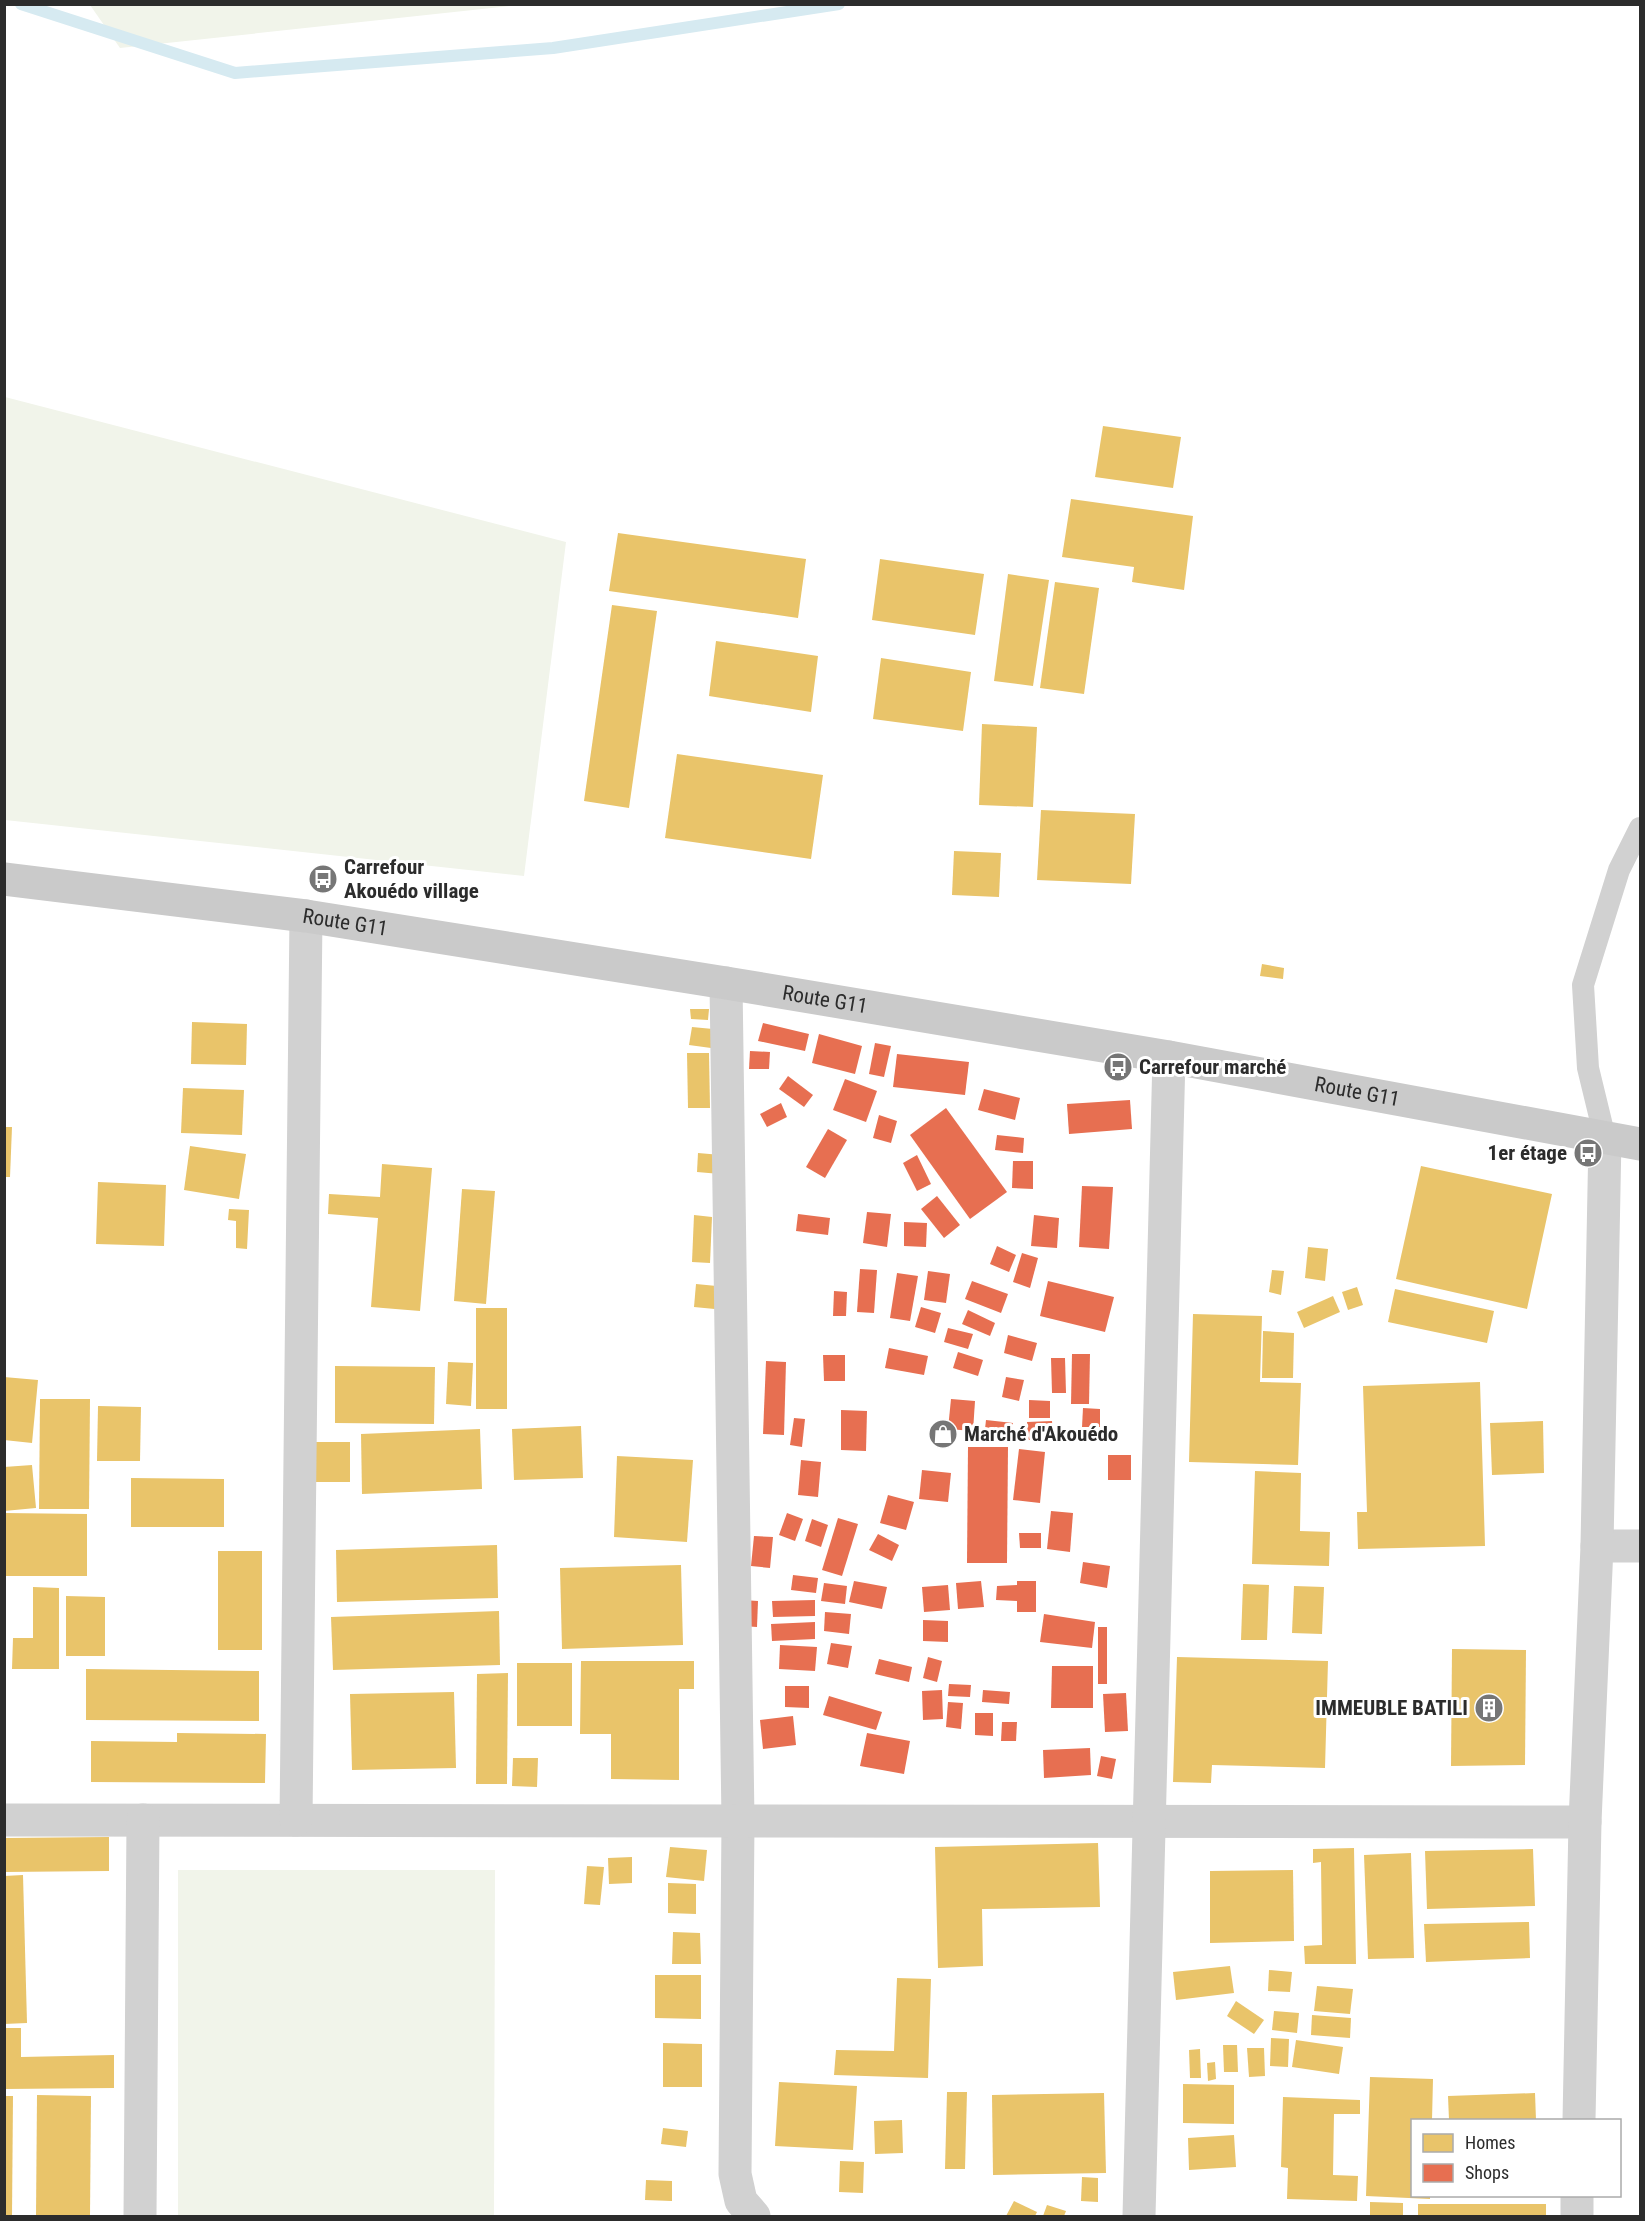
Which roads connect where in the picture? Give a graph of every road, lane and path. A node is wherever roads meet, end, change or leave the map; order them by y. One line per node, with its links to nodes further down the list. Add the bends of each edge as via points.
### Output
1 (1641, 828): 6 (lane, via 1619,870 1583,985 1588,1068)
2 (4, 879): 3 (street, Route G11)
3 (306, 916): 4 (street, Route G11); 12 (street)
4 (726, 983): 5 (street, Route G11); 13 (street)
5 (1169, 1057): 6 (street, Route G11); 14 (street)
6 (1605, 1138): 7 (street, Route G11); 9 (street)
7 (1641, 1144)
8 (1641, 1545): 9 (street)
9 (1597, 1546): 15 (street)
10 (4, 1820): 11 (street)
11 (143, 1820): 12 (street); 18 (street)
12 (296, 1820): 13 (street)
13 (738, 1821): 14 (street); 19 (street, via 735,2174 741,2200)
14 (1149, 1821): 15 (street); 20 (street)
15 (1585, 1822): 16 (street)
16 (1579, 2119)
17 (1577, 2197): 21 (street)
18 (140, 2217)
19 (754, 2217)
20 (1138, 2217)
21 (1577, 2217)

